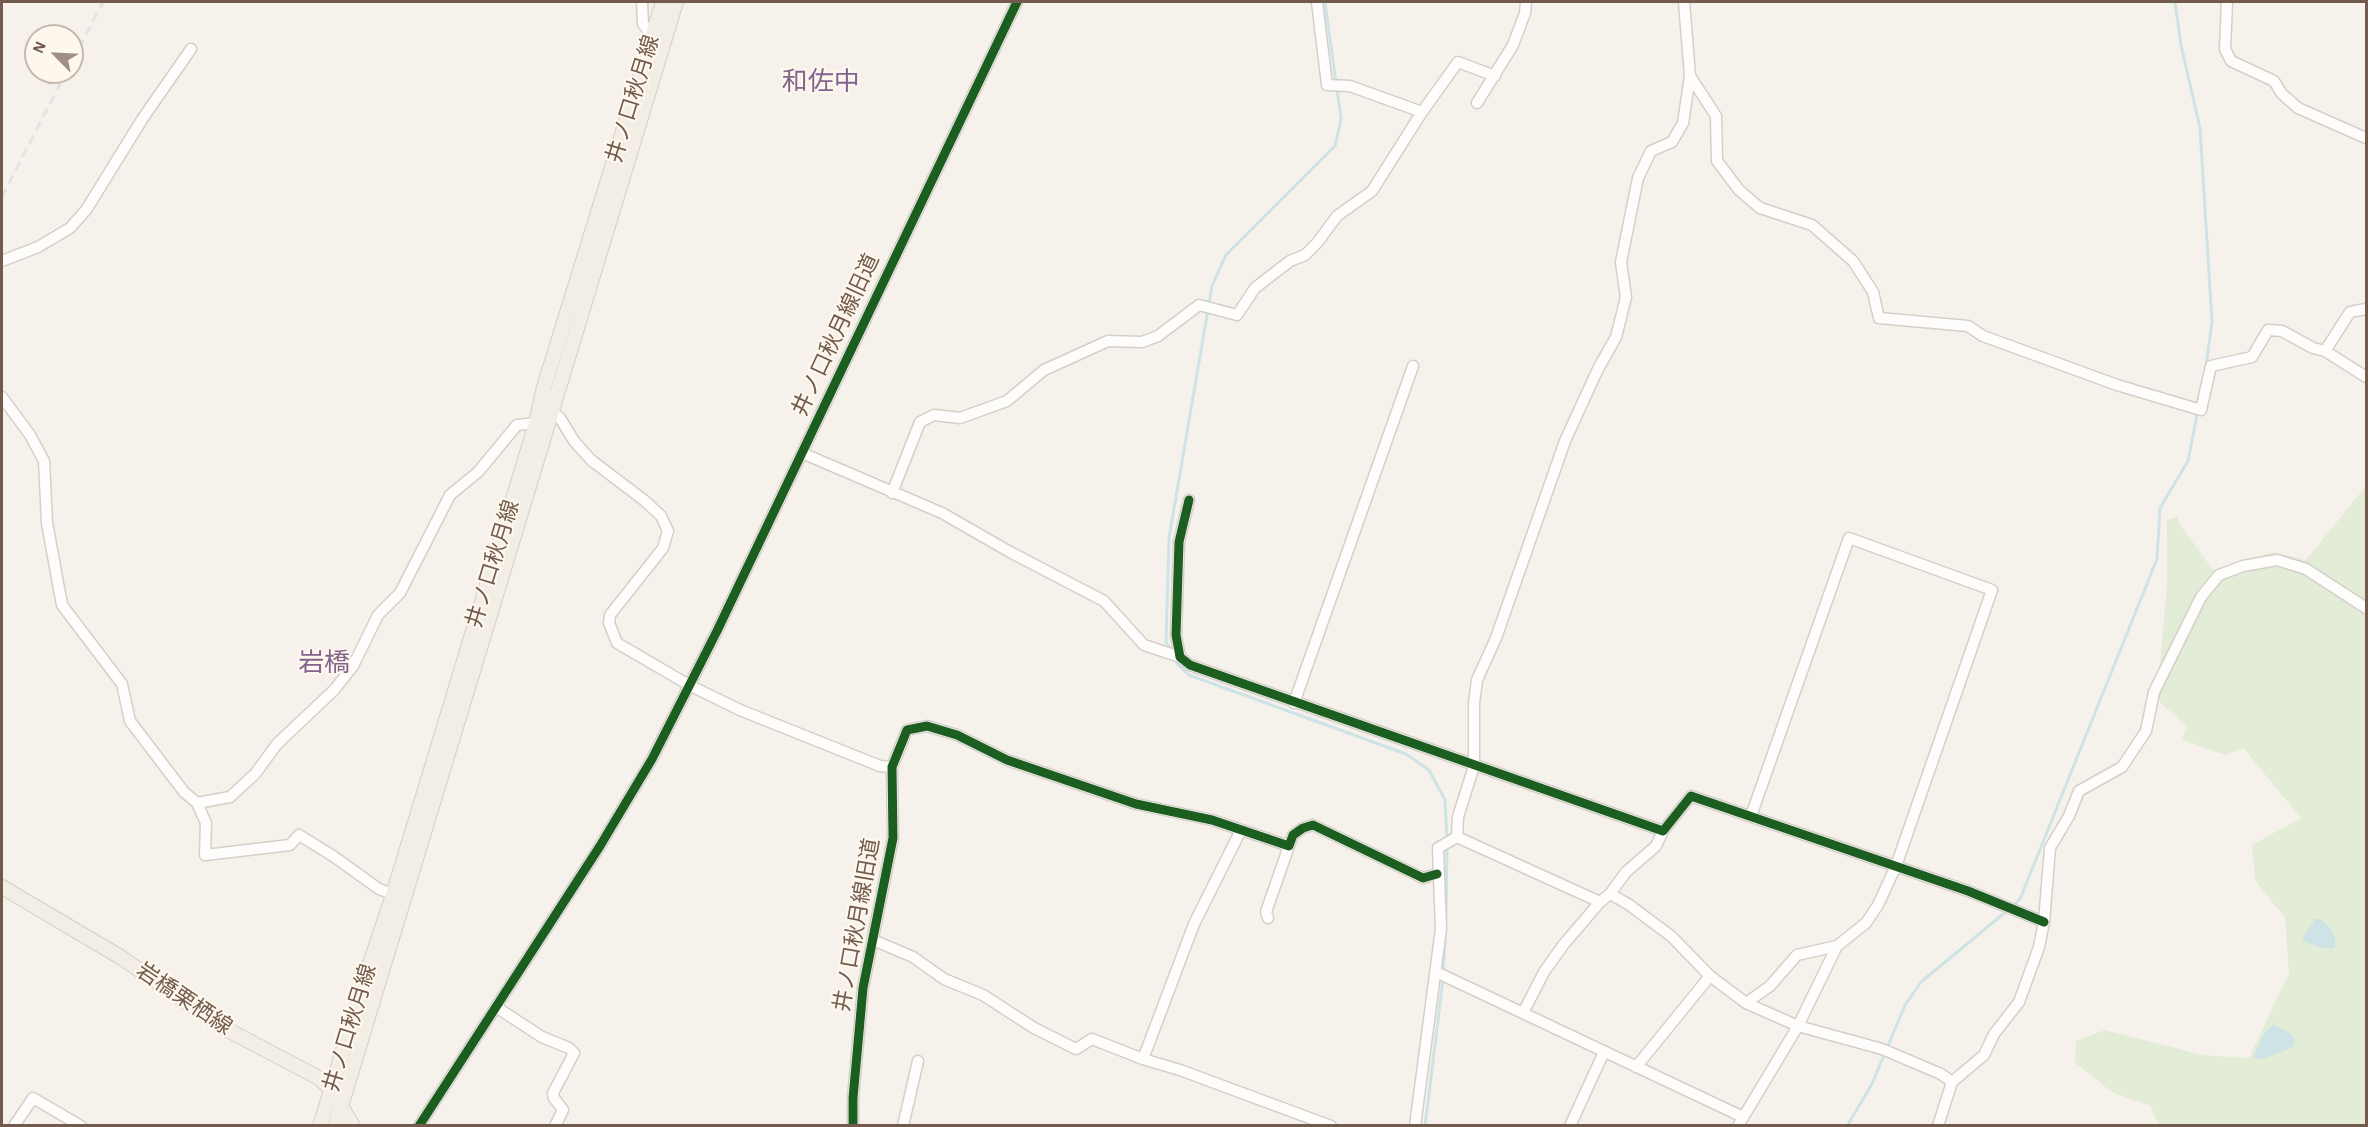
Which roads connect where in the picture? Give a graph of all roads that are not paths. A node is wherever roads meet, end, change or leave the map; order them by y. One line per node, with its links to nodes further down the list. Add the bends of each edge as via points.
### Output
1 (642, 2): 9 (street, via 643,24)
2 (663, 2): 9 (main road, 井ノ口秋月線)
3 (676, 2): 9 (main road, 井ノ口秋月線)
4 (1017, 2): 25 (street, 井ノ口秋月線旧道)
5 (1317, 2): 14 (street, via 1328,84 1350,86)
6 (1526, 2): 11 (street, via 1513,45)
7 (1684, 2): 12 (street)
8 (2227, 2): 15 (street, via 2225,50 2231,61 2274,81 2298,108)
9 (658, 37): 22 (main road, 井ノ口秋月線); 23 (main road, 井ノ口秋月線)
10 (191, 49): 16 (street, via 86,210 70,228 38,247)
11 (1495, 76): 13 (street); 14 (street, via 1458,62)
12 (1690, 76): 18 (street, via 1716,116 1717,161 1722,169 1761,208 1812,225 1853,261 1873,292 1879,318 1968,326 1983,336 2117,385 2201,410 2211,366 2252,357 2268,330); 32 (street, via 1683,123 1672,142 1651,151 1638,178 1621,262 1626,297 1616,337 1565,441 1496,638 1477,680)
13 (1477, 103)
14 (1422, 112): 26 (street, via 1372,191 1337,216 1305,255 1290,261 1256,288 1238,315 1199,305 1158,336 1142,342 1108,341 1044,370 1007,401 960,418 934,415 921,422)
15 (2367, 138)
16 (2, 261)
17 (2367, 309): 18 (street, via 2350,312)
18 (2325, 351): 20 (street)
19 (1413, 366): 31 (street)
20 (2367, 377)
21 (2, 397): 34 (street, via 44,461 47,523 62,605 122,684 130,722 184,792)
22 (540, 403): 23 (street); 24 (main road, 井ノ口秋月線)
23 (553, 411): 30 (street, via 591,460 661,516 668,531 663,548 610,615 609,623 617,643); 44 (main road, 井ノ口秋月線)
24 (536, 423): 34 (street, via 517,425 478,472 450,495 400,593 378,615 353,666 334,690 277,744 255,774 230,797); 44 (main road, 井ノ口秋月線)
25 (802, 453): 26 (street); 30 (street, 井ノ口秋月線旧道)
26 (892, 493): 29 (street, via 942,513 1104,601 1144,645)
27 (1189, 500): 29 (street, via 1179,542 1176,635)
28 (2367, 608): 47 (street, via 2306,569 2277,560 2219,575 2201,597 2154,692 2146,731 2122,767 2079,790 2050,848)
29 (1180, 657): 31 (street, via 1190,665)
30 (689, 685): 33 (street, via 750,714 880,766); 53 (street, 井ノ口秋月線旧道, via 646,769 600,846)
31 (1294, 703): 32 (street)
32 (1474, 766): 37 (street); 38 (street)
33 (892, 767): 36 (street, via 907,730 927,726 957,735 1007,760 1136,804); 48 (street, 井ノ口秋月線旧道, via 893,838)
34 (197, 803): 44 (street, via 206,823 205,855 290,845 299,835 379,889)
35 (1751, 816): 37 (street, via 1691,796); 40 (street); 40 (street, via 1849,537 1992,590)
36 (1241, 830): 39 (street, via 1289,846); 57 (street, via 1194,924)
37 (1663, 831): 43 (street, via 1656,846 1626,872)
38 (1455, 838): 41 (street, via 1438,848); 45 (street)
39 (1290, 843): 41 (street, via 1293,835 1313,825 1423,878); 46 (street, via 1266,912)
40 (1896, 866): 47 (street); 49 (street, via 1866,923)
41 (1437, 874): 50 (street, via 1441,929)
42 (2, 886): 61 (main road, 岩橋栗栖線, via 122,958 224,1028 319,1078)
43 (1610, 894): 45 (street); 51 (street, via 1671,936)
44 (398, 896): 61 (main road, 井ノ口秋月線); 62 (main road, 井ノ口秋月線)
45 (1600, 902): 54 (street, via 1544,972)
46 (1268, 918)
47 (2044, 922): 60 (street, via 2019,1002 1994,1034 1984,1055)
48 (873, 940): 57 (street, via 913,957 944,979 983,995 1076,1049 1092,1039); 71 (street, 井ノ口秋月線旧道, via 863,988)
49 (1838, 946): 52 (street, via 1797,955 1770,986); 55 (street)
50 (1436, 972): 54 (street); 74 (street)
51 (1710, 976): 52 (street); 59 (street)
52 (1746, 1004): 55 (street)
53 (496, 1007): 69 (street, 井ノ口秋月線旧道); 70 (street, via 574,1053 553,1093 563,1110)
54 (1523, 1013): 56 (street)
55 (1798, 1026): 60 (street, via 1882,1049); 63 (street)
56 (1604, 1052): 59 (street); 75 (street)
57 (1143, 1059): 73 (street)
58 (918, 1061): 72 (street)
59 (1636, 1067): 63 (street)
60 (1953, 1082): 76 (street)
61 (331, 1089): 62 (main road, 岩橋栗栖線); 66 (main road, 井ノ口秋月線)
62 (341, 1104): 67 (main road, 井ノ口秋月線); 68 (main road, 岩橋栗栖線)
63 (1740, 1121)
64 (14, 1125): 65 (street, via 33,1098)
65 (81, 1125)
66 (320, 1125)
67 (335, 1125)
68 (353, 1125)
69 (419, 1125)
70 (555, 1125)
71 (853, 1125)
72 (903, 1125)
73 (1331, 1125)
74 (1415, 1125)
75 (1570, 1125)
76 (1938, 1125)

